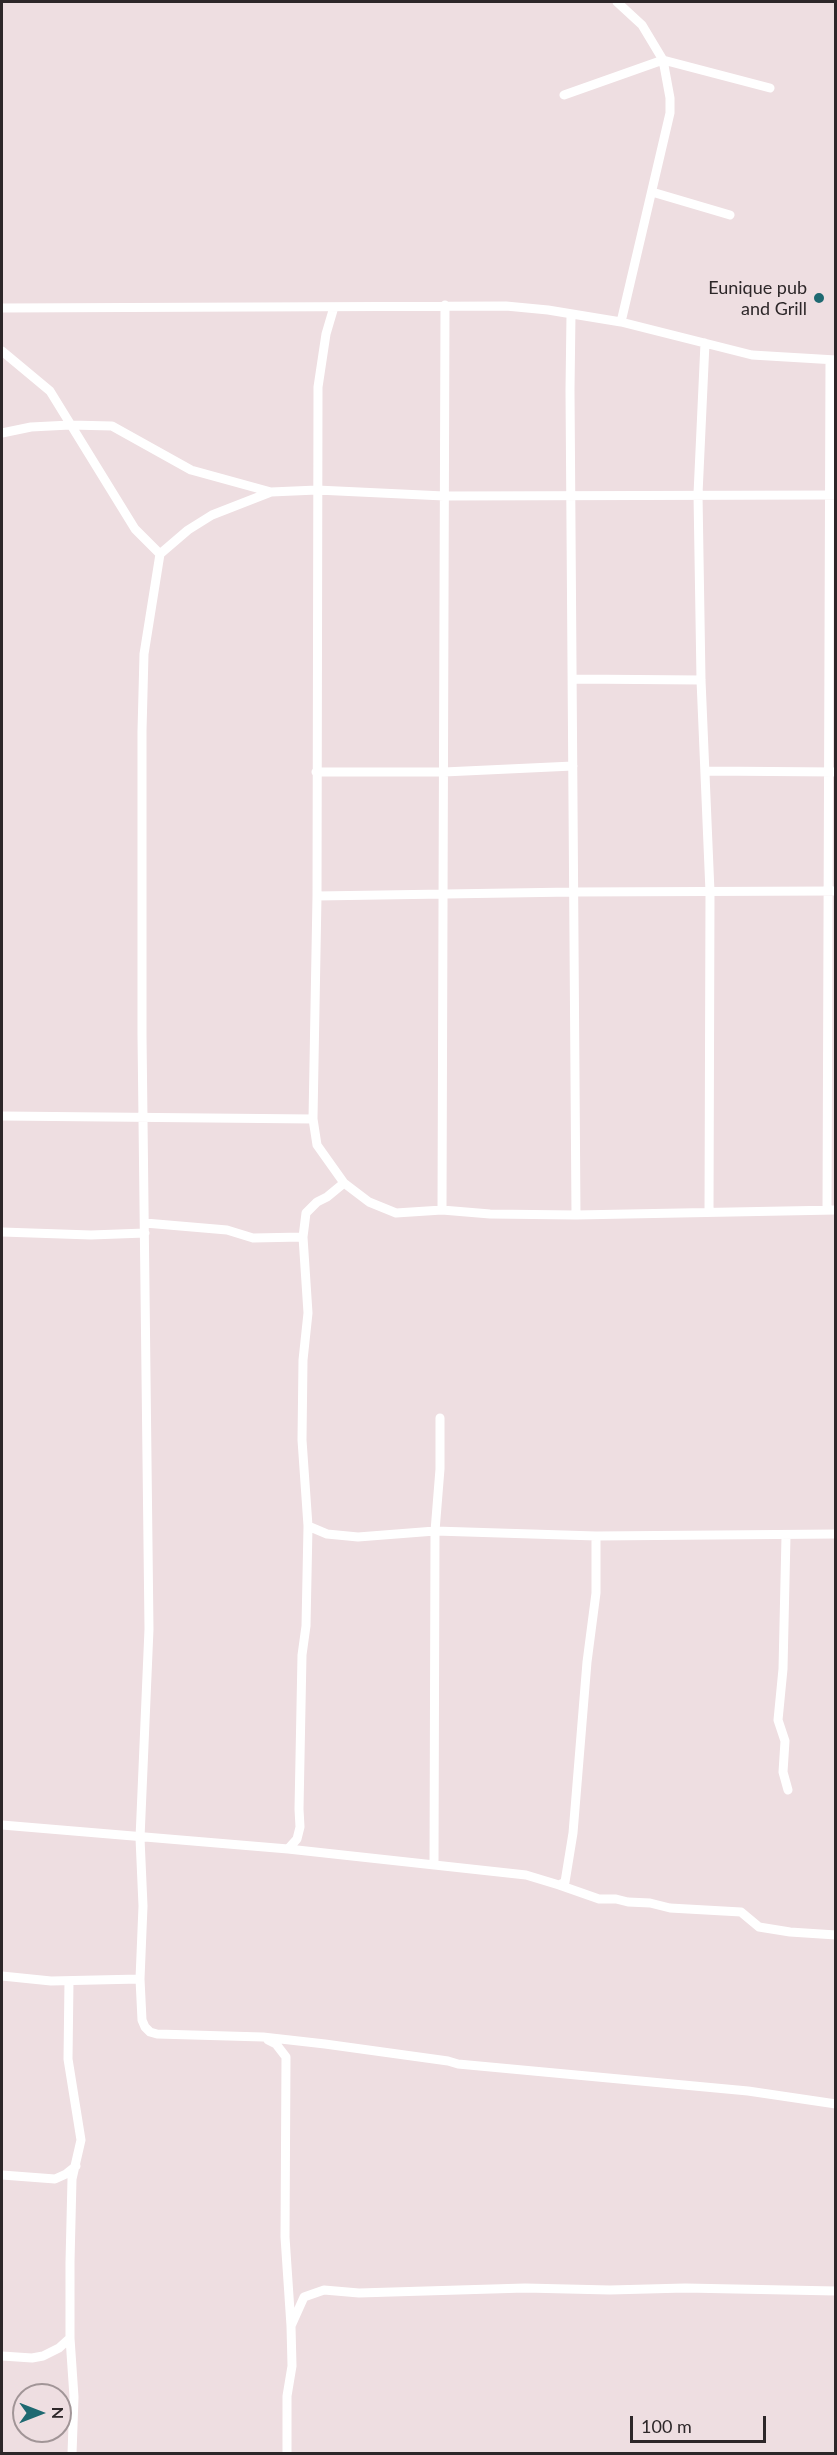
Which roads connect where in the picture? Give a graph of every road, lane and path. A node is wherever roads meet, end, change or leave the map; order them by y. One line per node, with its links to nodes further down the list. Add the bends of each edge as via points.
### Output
1 (617, 2): 2 (street, via 642,25)
2 (663, 60): 3 (street); 4 (street); 5 (street, via 670,113)
3 (770, 88)
4 (564, 95)
5 (652, 192): 6 (street); 11 (street)
6 (730, 214)
7 (445, 305): 8 (street); 10 (street, via 506,306); 22 (street)
8 (334, 307): 9 (street); 17 (street, via 318,387)
9 (2, 308)
10 (572, 314): 11 (street); 20 (street)
11 (621, 322): 12 (street)
12 (705, 343): 14 (street, via 752,355); 19 (street)
13 (2, 351): 15 (street, via 50,391)
14 (833, 360): 21 (street)
15 (70, 425): 16 (street); 18 (street, via 112,426 191,470); 23 (street, via 135,530)
16 (2, 433)
17 (317, 490): 18 (street); 22 (street); 28 (street)
18 (271, 492): 23 (street, via 212,515)
19 (698, 494): 20 (street); 21 (street); 25 (street)
20 (572, 495): 22 (street); 24 (street)
21 (832, 495): 30 (street)
22 (444, 496): 29 (street)
23 (160, 554): 37 (street, via 144,654)
24 (573, 678): 25 (street); 26 (street)
25 (701, 680): 27 (street)
26 (573, 766): 29 (street); 32 (street)
27 (705, 771): 30 (street); 33 (street)
28 (316, 772): 29 (street); 35 (street)
29 (444, 772): 34 (street)
30 (832, 772): 31 (street)
31 (831, 891): 33 (street); 41 (street)
32 (573, 892): 33 (street); 34 (street); 43 (street)
33 (710, 892): 42 (street)
34 (442, 893): 35 (street); 40 (street)
35 (318, 896): 38 (street)
36 (2, 1116): 37 (street)
37 (143, 1116): 38 (street); 44 (street)
38 (313, 1119): 39 (street, via 318,1145)
39 (344, 1183): 40 (street, via 369,1202 396,1213); 46 (street, via 306,1212)
40 (442, 1210): 43 (street)
41 (831, 1210): 42 (street)
42 (709, 1211): 43 (street)
43 (576, 1215)
44 (145, 1228): 45 (street, via 91,1235); 46 (street, via 227,1230 253,1238); 55 (street, via 149,1629)
45 (2, 1232)
46 (303, 1237): 48 (street, via 308,1313 302,1440)
47 (440, 1418): 49 (street, via 441,1469)
48 (308, 1526): 49 (street, via 327,1534 350,1536); 56 (street, via 300,1827 297,1839)
49 (435, 1531): 51 (street); 57 (street)
50 (836, 1534): 52 (street)
51 (596, 1536): 52 (street); 58 (street, via 596,1593 573,1833 565,1882)
52 (786, 1536): 53 (street, via 778,1720 785,1741 783,1772)
53 (788, 1790)
54 (2, 1824): 55 (street)
55 (140, 1838): 56 (street); 61 (street)
56 (288, 1849): 57 (street)
57 (434, 1864): 58 (street, via 526,1875)
58 (559, 1885): 59 (street, via 600,1899 741,1912 759,1927)
59 (836, 1935)
60 (2, 1976): 62 (street)
61 (140, 1978): 62 (street); 63 (street, via 142,2020 150,2032)
62 (69, 1981): 65 (street, via 68,2059 81,2140)
63 (263, 2037): 64 (street, via 458,2064 727,2089); 68 (street, via 276,2044 286,2057 285,2237)
64 (836, 2104)
65 (76, 2166): 66 (street, via 55,2179); 69 (street, via 72,2180)
66 (2, 2175)
67 (836, 2291): 68 (street, via 525,2288 359,2293 324,2289 304,2297)
68 (291, 2326): 72 (street)
69 (70, 2338): 70 (street, via 43,2356); 71 (street)
70 (2, 2356)
71 (72, 2454)
72 (287, 2454)

